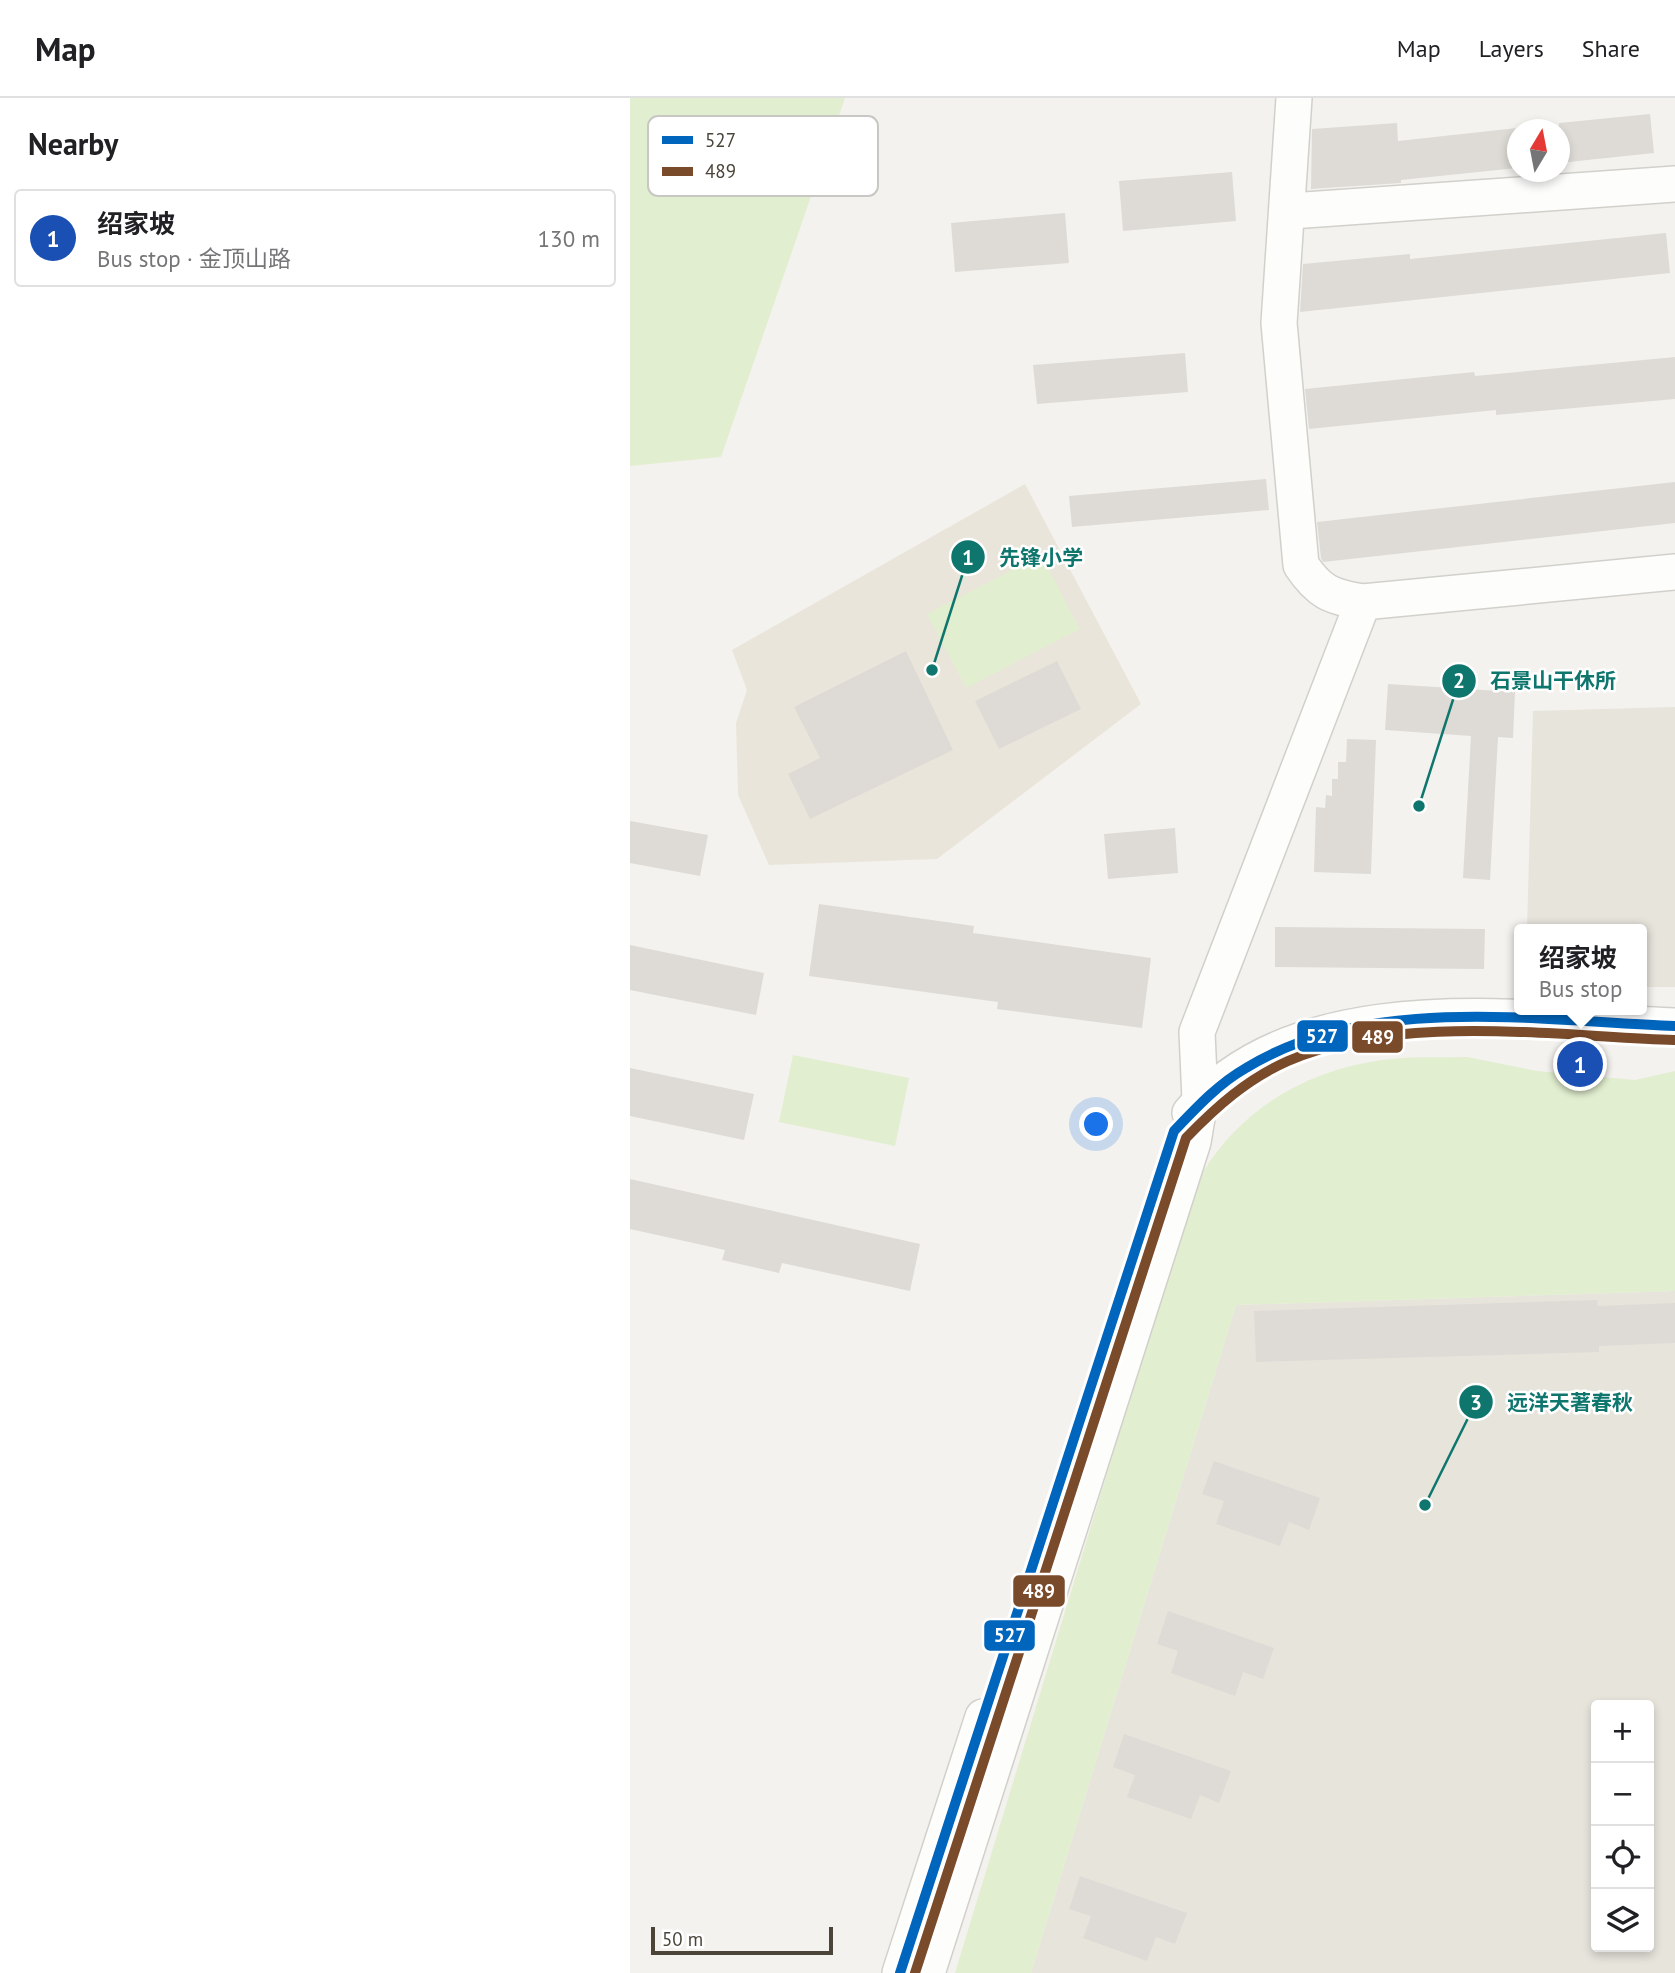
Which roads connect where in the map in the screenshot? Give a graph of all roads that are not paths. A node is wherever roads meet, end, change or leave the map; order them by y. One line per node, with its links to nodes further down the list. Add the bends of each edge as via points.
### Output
1 (1294, 98): 5 (street, via 1279,323 1301,565 1315,586 1336,598)
2 (1675, 184): 3 (street)
3 (1291, 211)
4 (1675, 572): 5 (street)
5 (1363, 602): 7 (street, via 1197,1032)
6 (1675, 1026): 7 (street, via 1434,1017 1372,1021 1315,1035 1276,1052 1242,1069)
7 (1200, 1100): 8 (street, via 1174,1131); 9 (street, via 1193,1142)
8 (900, 1973)
9 (927, 1973)

